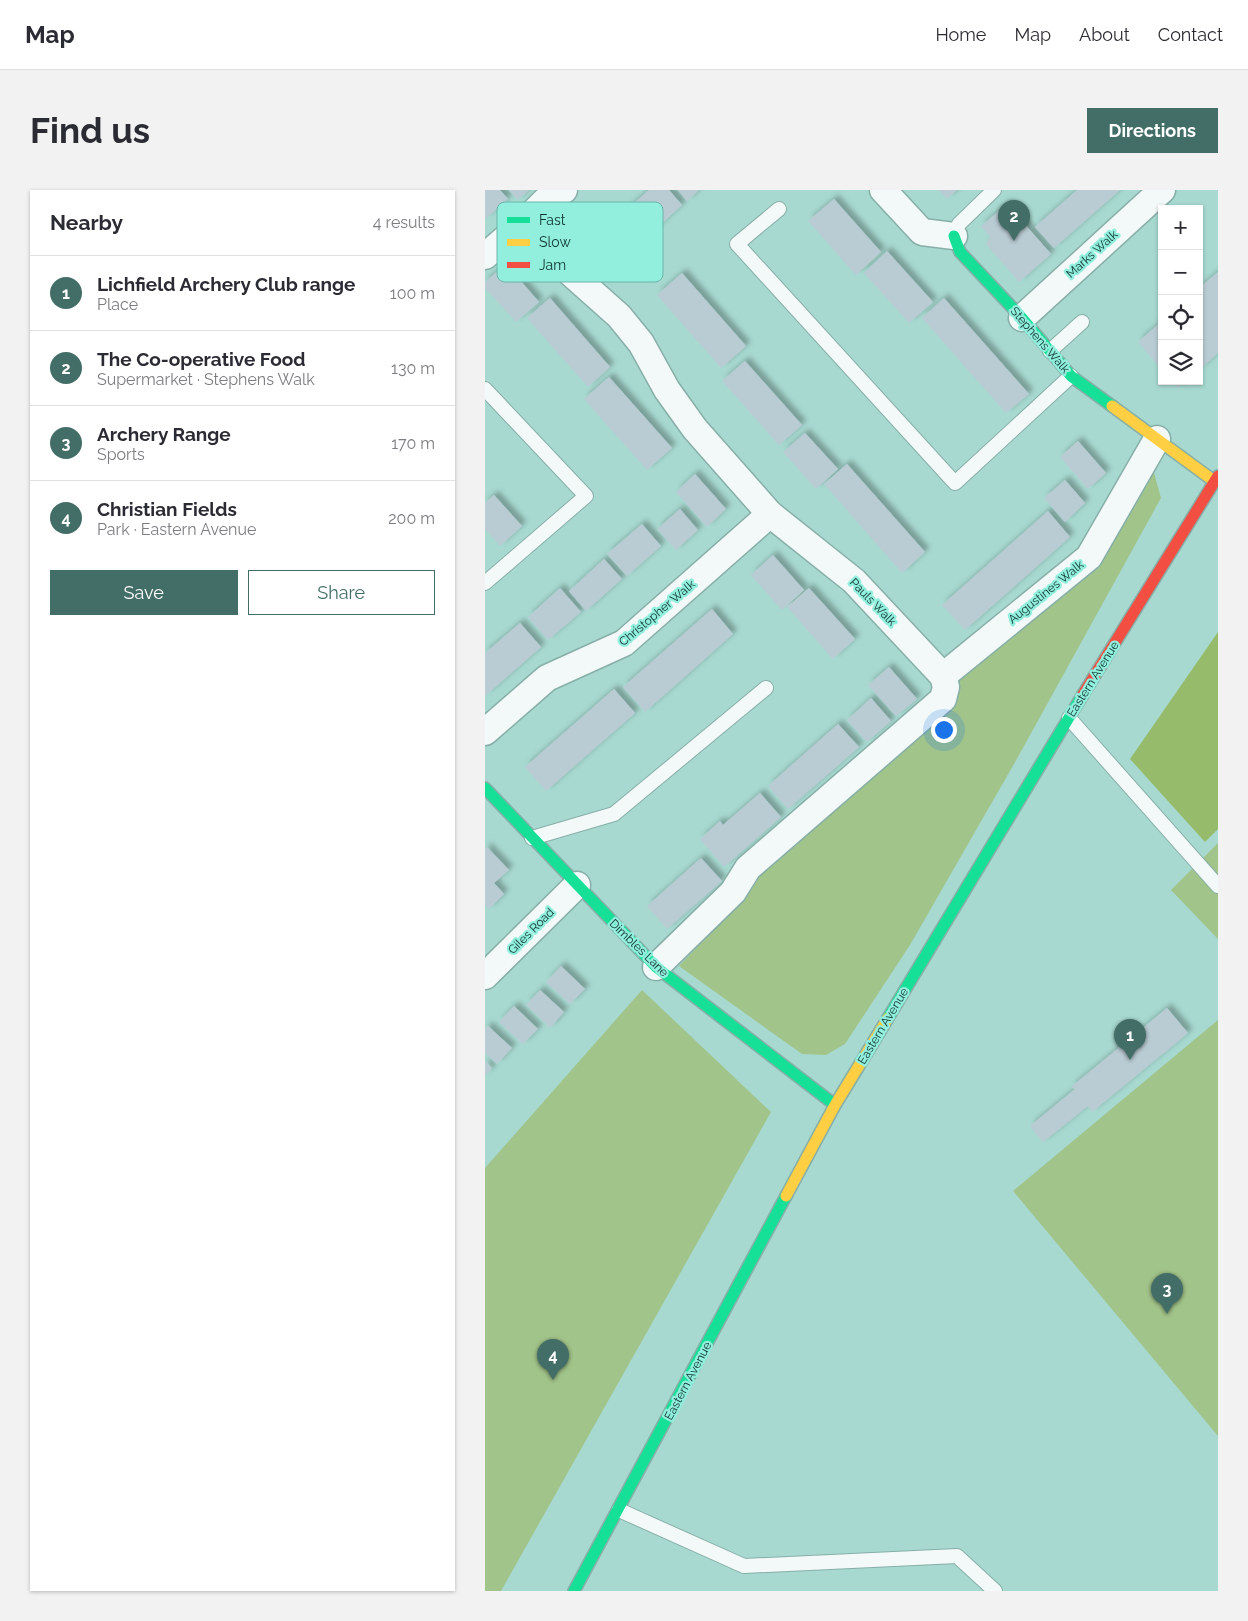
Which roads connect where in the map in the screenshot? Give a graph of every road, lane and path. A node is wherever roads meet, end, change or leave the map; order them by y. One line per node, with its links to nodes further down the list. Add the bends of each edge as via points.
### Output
1 (564, 190): 5 (street)
2 (883, 190): 7 (street, via 922,232)
3 (994, 190): 7 (lane, via 959,224)
4 (1162, 190): 11 (street, Marks Walk)
5 (545, 202)
6 (779, 209): 14 (lane, via 737,244 955,483)
7 (954, 236): 11 (main road, Stephens Walk, via 960,252)
8 (497, 246): 9 (street)
9 (485, 256)
10 (581, 282): 18 (street, Pauls Walk, via 619,316 641,343 667,390 695,429)
11 (1022, 318): 13 (main road, Stephens Walk)
12 (1082, 322): 13 (lane)
13 (1050, 351): 14 (main road, Stephens Walk)
14 (1071, 376): 16 (main road, Stephens Walk)
15 (485, 389): 19 (lane, via 586,496)
16 (1157, 439): 17 (main road, Stephens Walk); 20 (street, Augustines Walk, via 1089,557)
17 (1216, 478): 22 (main road, Eastern Avenue)
18 (770, 514): 20 (street, Pauls Walk, via 854,581); 23 (street, Christopher Walk, via 624,643 547,678)
19 (485, 583)
20 (943, 676): 28 (street, via 946,687 943,699 748,868 733,892)
21 (766, 688): 25 (lane, via 614,814)
22 (1069, 718): 27 (lane); 30 (main road, Eastern Avenue)
23 (485, 732)
24 (485, 788): 25 (main road, Dimbles Lane)
25 (532, 838): 26 (main road, Dimbles Lane)
26 (577, 885): 28 (main road, Dimbles Lane); 29 (street, Giles Road)
27 (1218, 886)
28 (656, 967): 30 (main road, Dimbles Lane)
29 (485, 976)
30 (835, 1105): 31 (main road, Eastern Avenue)
31 (619, 1510): 32 (main road, Eastern Avenue); 33 (lane, via 744,1566 957,1556)
32 (574, 1591)
33 (995, 1591)

